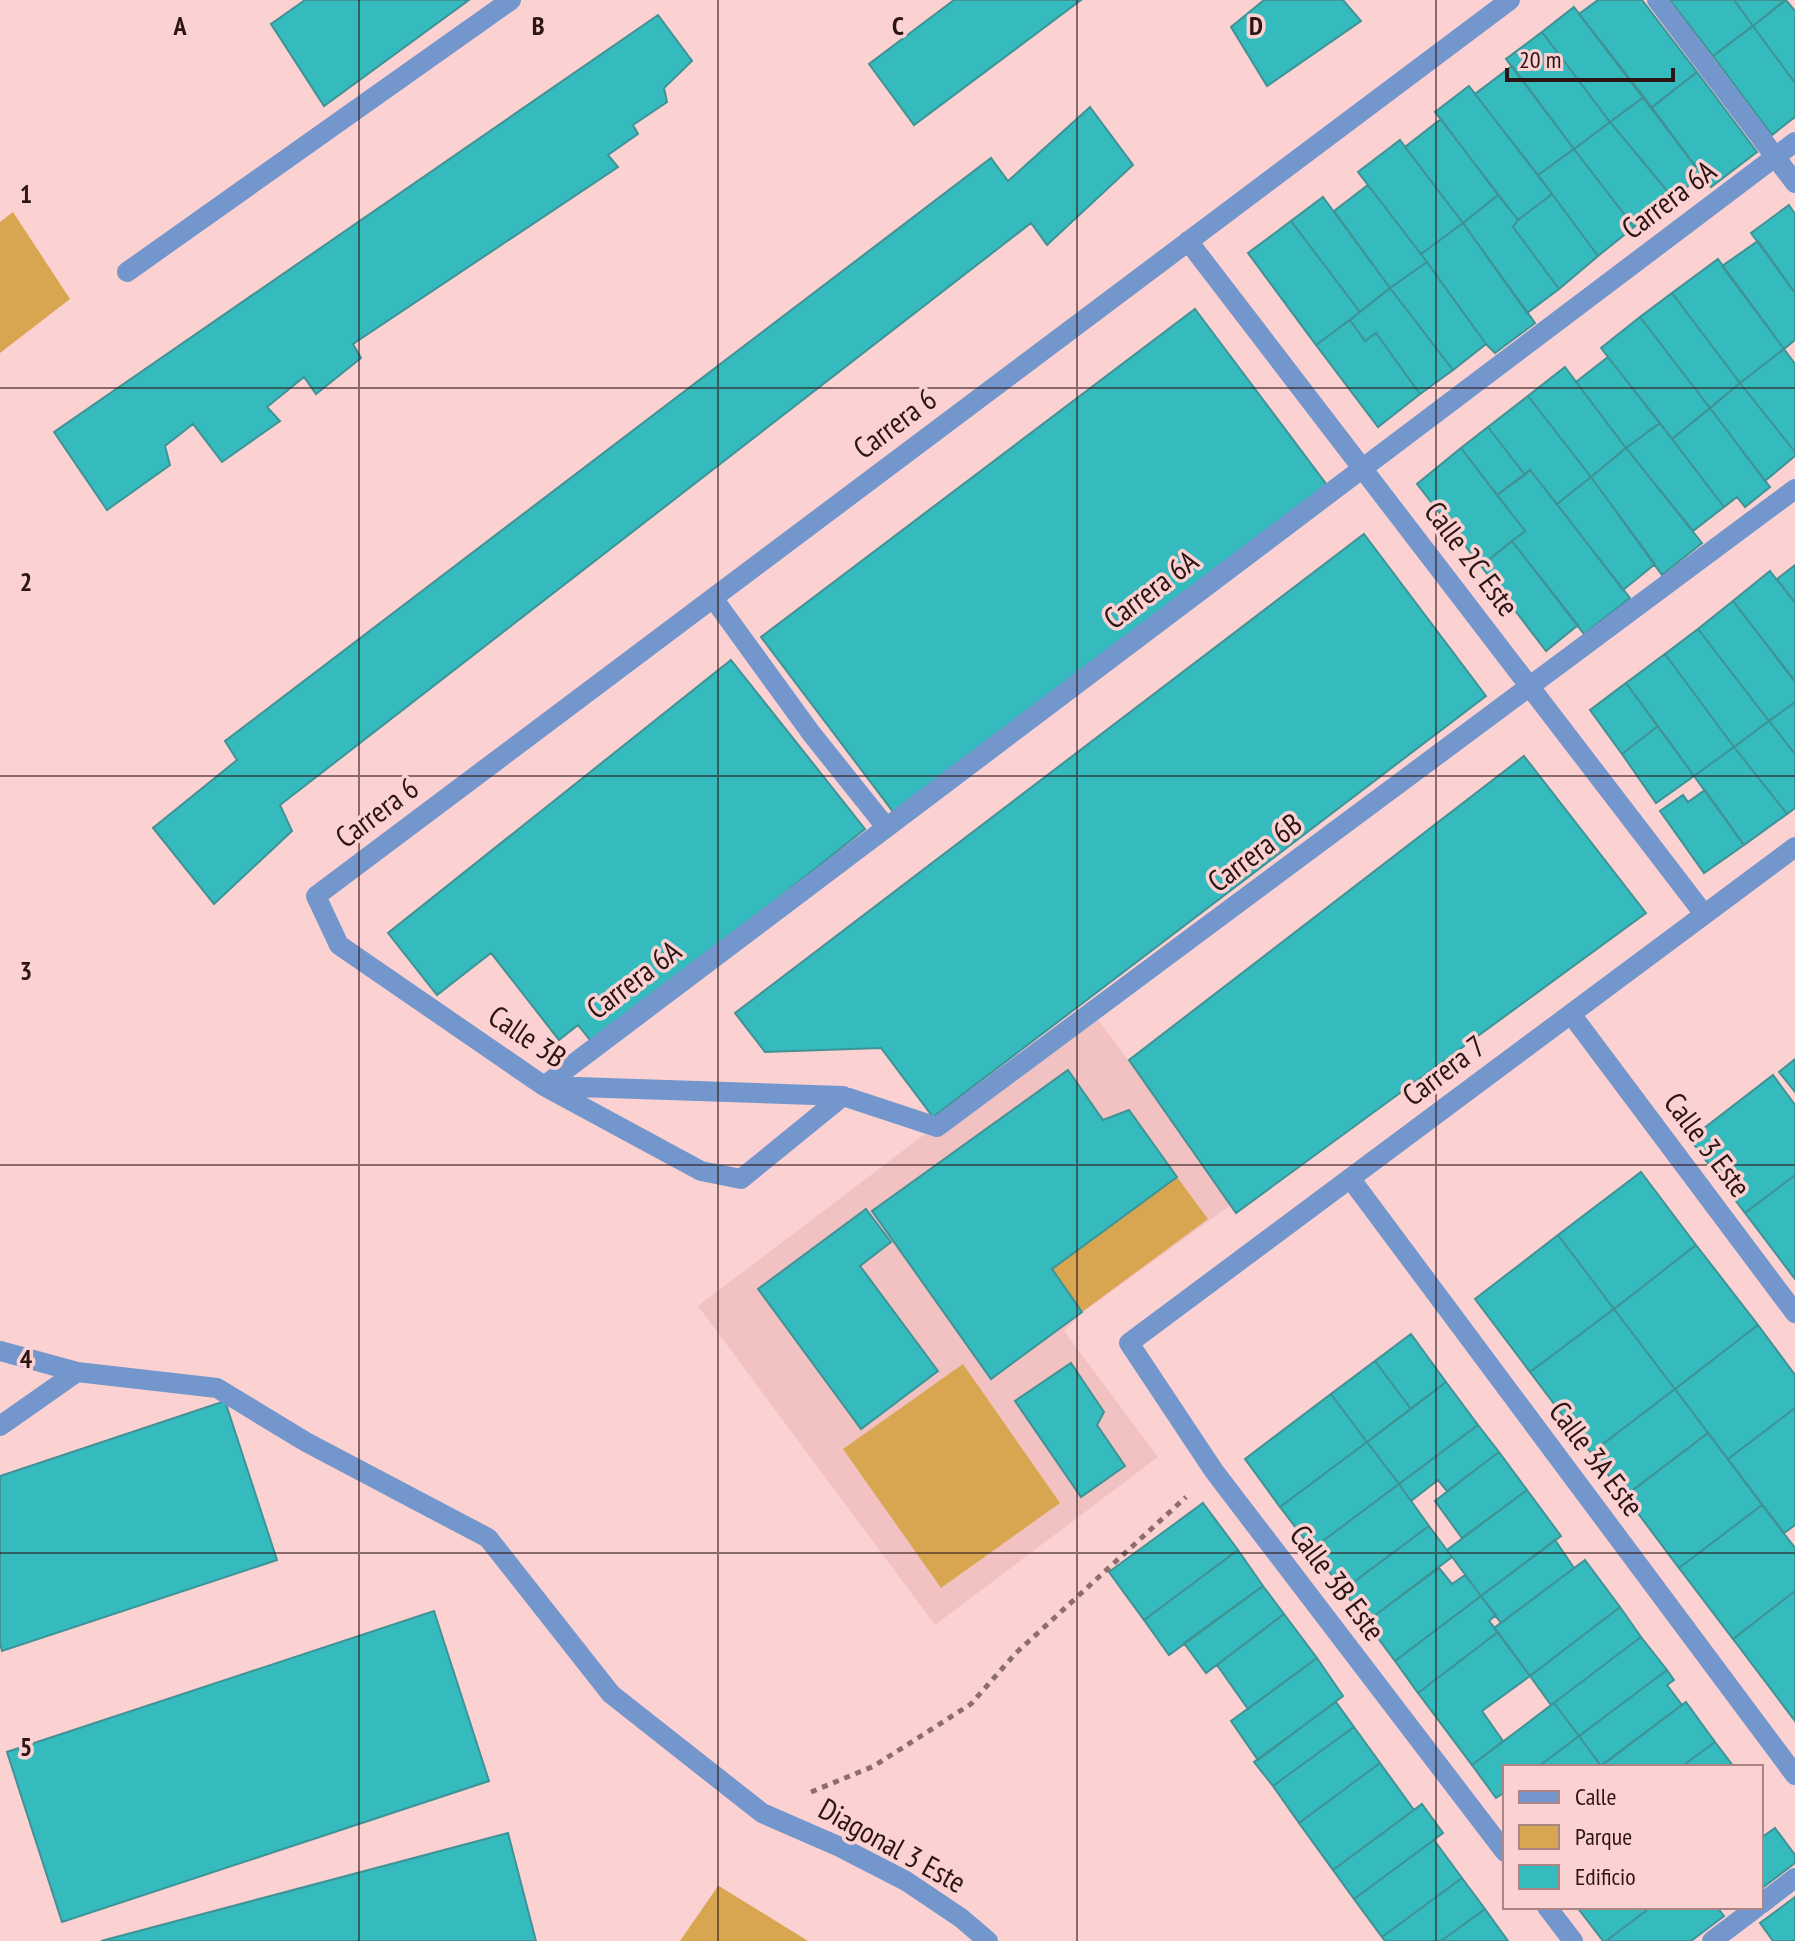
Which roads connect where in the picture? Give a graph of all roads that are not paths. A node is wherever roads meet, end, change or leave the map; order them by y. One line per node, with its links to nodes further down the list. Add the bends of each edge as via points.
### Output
1 (511, 0): 8 (street)
2 (1510, 0): 7 (street, Carrera 6)
3 (1657, 0): 5 (street)
4 (1795, 142): 5 (street, Carrera 6A)
5 (1776, 157): 6 (street); 9 (street, Carrera 6A)
6 (1795, 183)
7 (1188, 241): 9 (street, Calle 2C Este); 11 (street, Carrera 6)
8 (127, 272)
9 (1364, 468): 12 (street, Calle 2C Este); 13 (street, Carrera 6A)
10 (1795, 489): 12 (street, Carrera 6B)
11 (713, 598): 13 (street); 15 (street, Carrera 6)
12 (1530, 686): 16 (street, Calle 2C Este); 19 (street, Carrera 6B, via 937,1127)
13 (886, 827): 18 (street, Carrera 6A)
14 (1795, 847): 16 (street, Carrera 7)
15 (316, 896): 18 (street, Calle 3B, via 339,945)
16 (1704, 914): 17 (street, Carrera 7)
17 (1571, 1014): 20 (street, Carrera 7); 21 (street, Calle 3 Este)
18 (544, 1086): 19 (street); 19 (street, Calle 3B, via 701,1171 741,1179)
19 (843, 1096)
20 (1350, 1178): 22 (street, Carrera 7); 26 (street, Calle 3A Este)
21 (1795, 1313)
22 (1129, 1343): 27 (street, Calle 3B Este, via 1214,1471)
23 (0, 1351): 24 (street, Diagonal 3 Este)
24 (77, 1372): 25 (street); 32 (street, Diagonal 3 Este, via 217,1388 306,1442 488,1538 611,1694 762,1813 906,1881)
25 (0, 1426)
26 (1795, 1775)
27 (1503, 1849)
28 (1795, 1878): 29 (street)
29 (1763, 1902)
30 (1549, 1909): 33 (street)
31 (1754, 1909): 34 (street)
32 (988, 1941)
33 (1573, 1941)
34 (1712, 1941)

